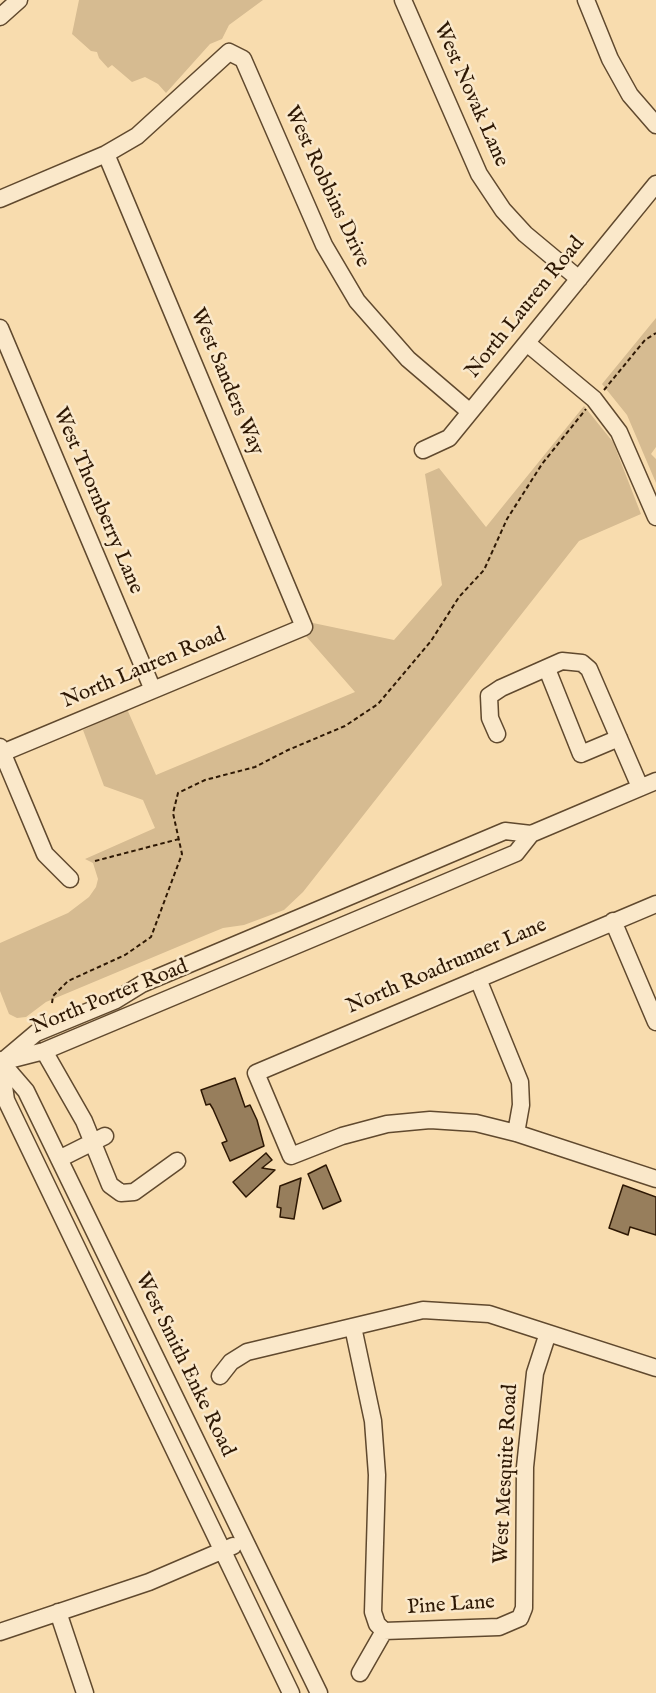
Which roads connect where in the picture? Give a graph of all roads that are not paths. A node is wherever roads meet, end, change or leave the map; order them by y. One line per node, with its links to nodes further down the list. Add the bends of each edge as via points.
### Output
1 (19, 0): 4 (street)
2 (403, 0): 9 (street, West Novak Lane, via 479,174 518,226)
3 (586, 0): 5 (street, via 630,95)
4 (0, 17)
5 (656, 125)
6 (106, 154): 8 (street); 12 (street, West Robbins Drive, via 137,136 229,52 243,59 324,245 357,301 408,359); 15 (street, West Sanders Way)
7 (656, 184): 9 (street, North Lauren Road)
8 (0, 199)
9 (579, 279): 11 (street, North Lauren Road)
10 (0, 328): 17 (street, West Thornberry Lane)
11 (528, 344): 12 (street, North Lauren Road); 14 (street, via 594,399 619,432)
12 (470, 412): 13 (street, North Lauren Road, via 449,438)
13 (423, 450)
14 (656, 517)
15 (304, 627): 17 (street, North Lauren Road)
16 (547, 669): 18 (street, via 489,696 490,718); 19 (street, via 562,661 576,661 589,669); 19 (street, via 581,754)
17 (153, 690): 20 (street, North Lauren Road)
18 (497, 734)
19 (619, 738): 22 (street)
20 (1, 750): 24 (street, via 45,854)
21 (656, 781): 22 (street, North Porter Road)
22 (640, 788): 23 (street, North Porter Road)
23 (531, 834): 29 (street, North Porter Road, via 516,853); 30 (street, North Porter Road, via 505,831 142,984 116,1000 36,1033)
24 (70, 879)
25 (656, 903): 26 (street, North Roadrunner Lane)
26 (614, 921): 27 (street, North Roadrunner Lane); 28 (street)
27 (478, 979): 31 (street, via 520,1082); 31 (street, North Roadrunner Lane, via 256,1072 291,1156 387,1124 430,1120 476,1124)
28 (656, 1022)
29 (44, 1051): 30 (street, North Porter Road); 32 (street)
30 (1, 1061): 33 (street, West Smith Enke Road, via 26,1091); 41 (street, via 6,1100)
31 (516, 1134): 35 (street)
32 (100, 1140): 33 (street); 34 (street, via 110,1185 121,1193 134,1192)
33 (59, 1159): 40 (street, West Smith Enke Road)
34 (177, 1161)
35 (656, 1179)
36 (353, 1327): 37 (street, via 423,1310 454,1310 489,1314); 39 (street, via 247,1352 231,1362); 44 (street, via 373,1421 377,1475 373,1612)
37 (548, 1333): 38 (street); 43 (street, West Mesquite Road, via 535,1373 525,1467 524,1608)
38 (656, 1368)
39 (220, 1376)
40 (243, 1541): 41 (street); 49 (street, West Smith Enke Road)
41 (222, 1551): 42 (street, via 149,1582); 48 (street)
42 (58, 1612): 45 (street); 47 (street)
43 (520, 1618): 44 (street, Pine Lane, via 499,1627)
44 (384, 1631): 46 (street)
45 (0, 1632)
46 (360, 1673)
47 (85, 1693)
48 (291, 1693)
49 (319, 1693)

